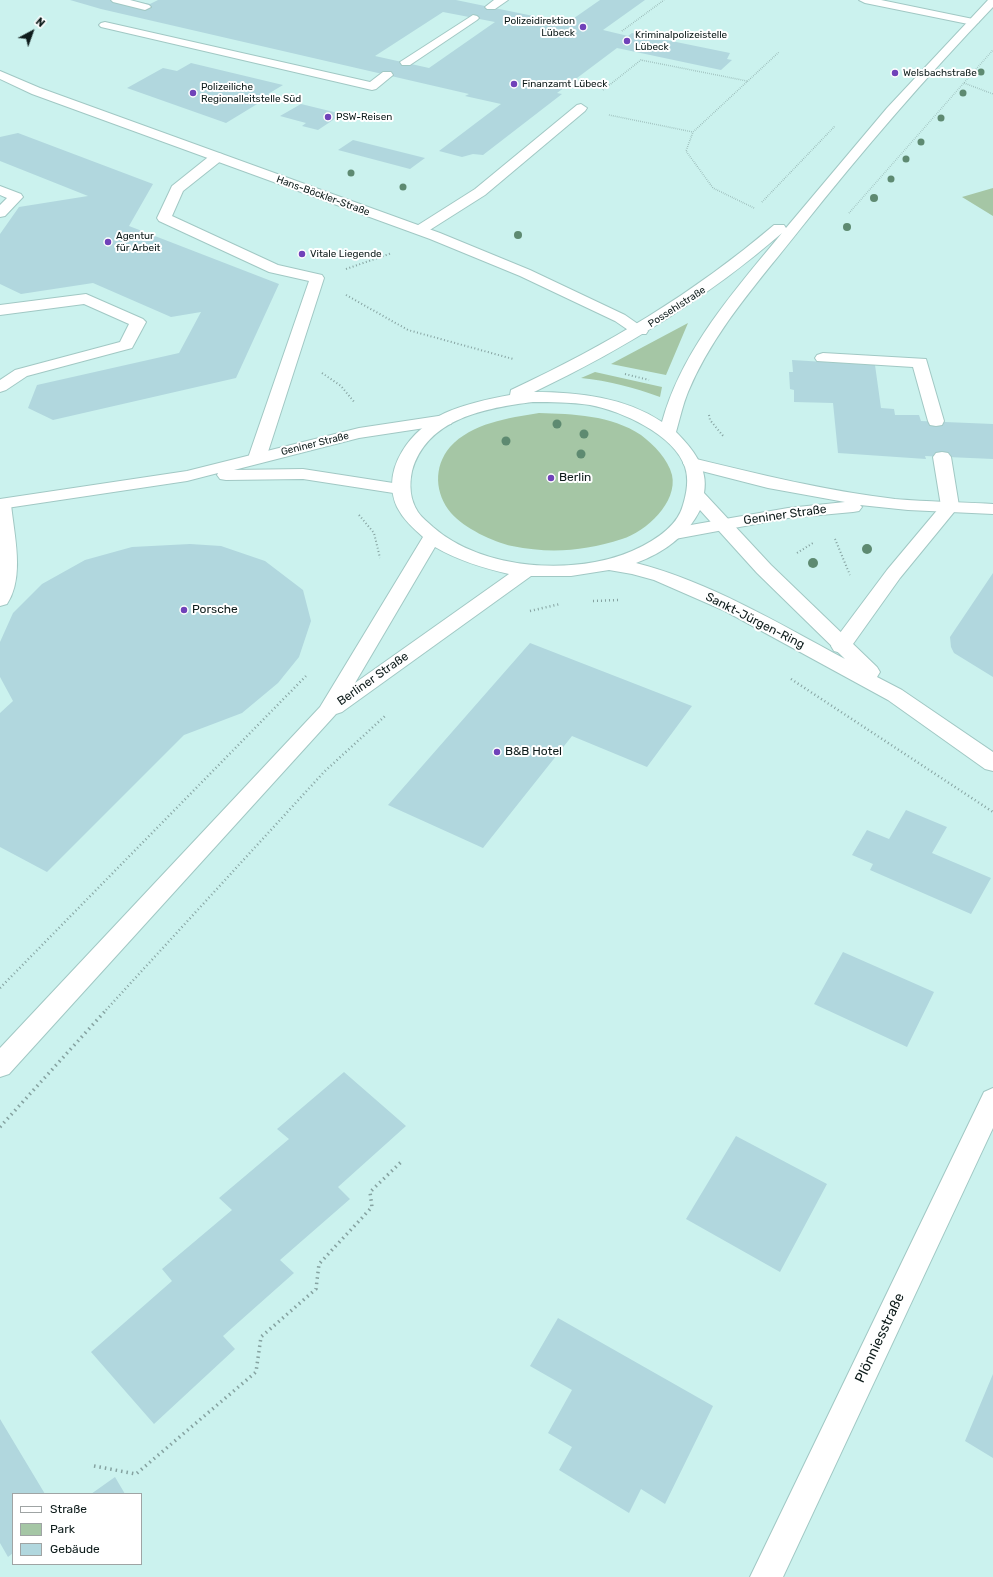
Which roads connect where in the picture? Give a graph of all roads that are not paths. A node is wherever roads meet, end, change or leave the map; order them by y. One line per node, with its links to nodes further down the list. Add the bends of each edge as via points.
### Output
1 (117, 0): 5 (main road)
2 (502, 0): 6 (main road)
3 (865, 0): 8 (main road)
4 (993, 1): 8 (main road, Possehlstraße)
5 (145, 7)
6 (490, 7)
7 (473, 18): 10 (main road)
8 (973, 22): 15 (main road, Possehlstraße, via 917,80)
9 (105, 26): 12 (main road, via 372,86)
10 (406, 62)
11 (0, 74): 14 (main road, Hans-Böckler-Straße, via 36,91)
12 (387, 75)
13 (581, 108): 18 (main road, via 480,192)
14 (217, 157): 18 (main road, Hans-Böckler-Straße); 28 (main road, via 177,189 164,218 274,270 317,278)
15 (830, 181): 20 (main road, Possehlstraße, via 720,278); 26 (main road, Possehlstraße, via 724,315 682,387)
16 (0, 190): 17 (main road, via 16,197)
17 (0, 213)
18 (420, 230): 20 (main road, Hans-Böckler-Straße, via 525,273)
19 (0, 310): 22 (main road, via 86,299 138,322 126,345 21,373)
20 (640, 330): 23 (main road, Possehlstraße, via 579,364)
21 (823, 358): 25 (main road, via 920,362)
22 (0, 387)
23 (503, 400): 24 (main road, via 472,408); 26 (main road, via 548,397 593,401 640,416)
24 (445, 420): 28 (main road, Geniner Straße, via 359,434); 31 (main road, via 419,439 407,457)
25 (936, 421)
26 (667, 433): 29 (main road, via 682,447)
27 (942, 456): 35 (main road)
28 (257, 458): 30 (main road, Geniner Straße)
29 (692, 463): 32 (main road, via 697,479); 34 (main road, Geniner Straße, via 790,487)
30 (187, 476): 31 (main road, Geniner Straße, via 303,474); 33 (main road, Geniner Straße)
31 (400, 489): 39 (main road, via 406,506 416,522)
32 (697, 496): 37 (main road, Sankt-Jürgen-Ring); 38 (main road, via 689,515)
33 (1, 504): 42 (main road, via 8,578)
34 (896, 504): 35 (main road, Geniner Straße); 37 (main road, Geniner Straße, via 823,509)
35 (950, 506): 36 (main road, Geniner Straße); 43 (main road, via 865,609)
36 (993, 509)
37 (723, 524): 38 (main road, Geniner Straße); 43 (main road, Sankt-Jürgen-Ring)
38 (675, 533): 40 (main road, via 657,546 634,557)
39 (432, 537): 41 (main road, via 458,552 491,564); 45 (main road, Berliner Straße)
40 (608, 565): 41 (main road, via 582,570); 44 (main road, Sankt-Jürgen-Ring, via 633,568 661,576 705,594)
41 (527, 570): 45 (main road, Berliner Straße)
42 (0, 600)
43 (841, 646): 44 (main road, Sankt-Jürgen-Ring)
44 (895, 695): 46 (main road, Sankt-Jürgen-Ring)
45 (327, 712): 47 (main road)
46 (993, 763)
47 (0, 1066)
48 (993, 1100): 49 (main road, Plönniesstraße)
49 (766, 1577)

